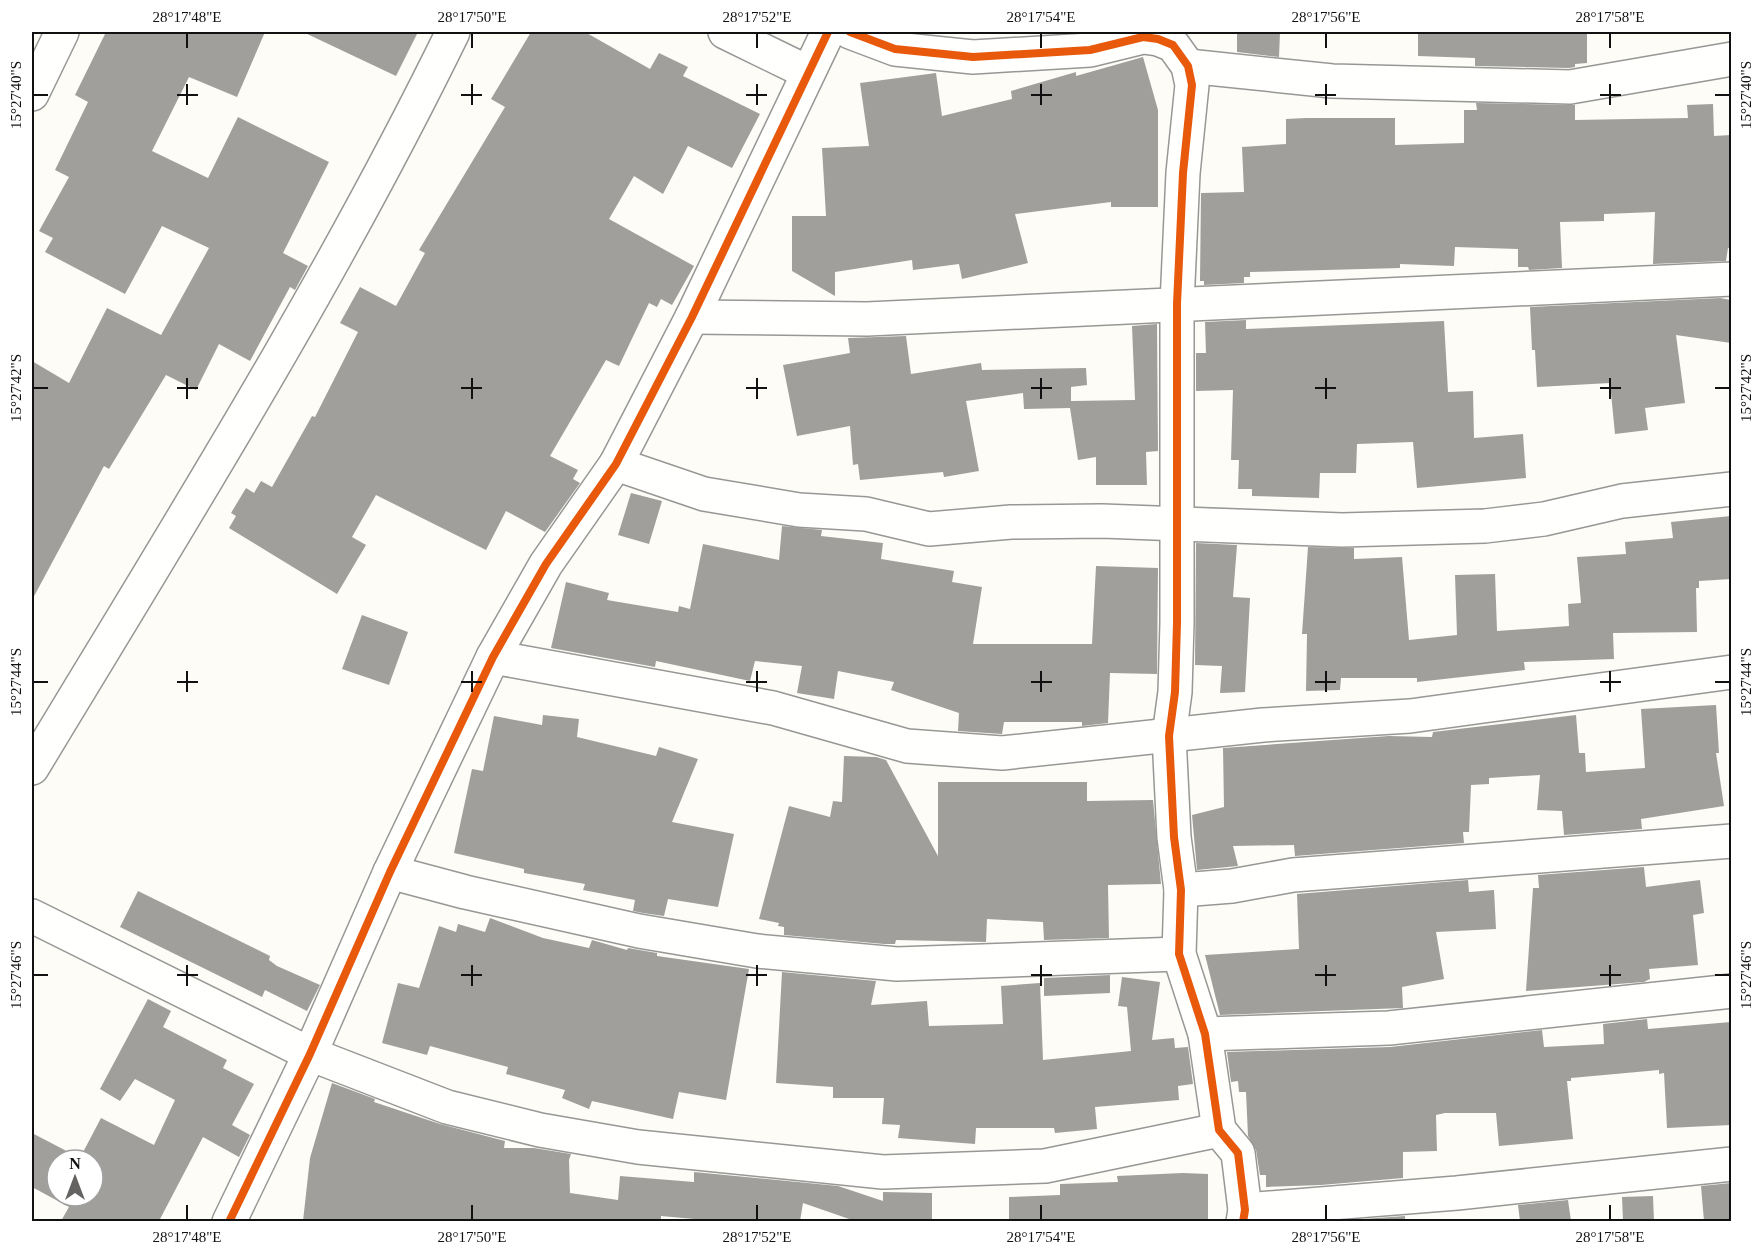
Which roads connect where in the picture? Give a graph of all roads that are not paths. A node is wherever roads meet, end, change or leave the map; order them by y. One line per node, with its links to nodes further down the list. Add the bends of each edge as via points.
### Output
1 (62, 32): 9 (street)
2 (453, 32): 19 (street, via 407,127 295,331)
3 (725, 32): 8 (street)
4 (828, 32): 8 (street)
5 (850, 32): 7 (street, via 896,49 973,57 1090,50 1143,37 1173,45)
6 (1731, 59): 7 (street, via 1570,87 1332,81)
7 (1188, 66): 11 (street, via 1192,85)
8 (807, 72): 12 (street)
9 (32, 94)
10 (1731, 279): 11 (street)
11 (1177, 304): 12 (street, via 867,319); 15 (street)
12 (692, 317): 13 (street)
13 (616, 464): 15 (street, via 704,494 799,510 866,514 929,529 1011,522); 16 (street, via 546,564)
14 (1731, 489): 15 (street, via 1622,501 1544,519 1485,526 1342,530)
15 (1175, 522): 18 (street, via 1177,623)
16 (493, 657): 18 (street, via 772,708 907,746 1002,753); 21 (street)
17 (1731, 672): 18 (street, via 1410,716 1263,725)
18 (1169, 736): 22 (street)
19 (32, 768)
20 (1731, 841): 22 (street, via 1293,875)
21 (390, 872): 24 (street, via 639,931 757,951 897,964); 27 (street)
22 (1181, 890): 24 (street)
23 (32, 916): 27 (street)
24 (1179, 954): 26 (street)
25 (1731, 991): 26 (street, via 1389,1028)
26 (1205, 1034): 28 (street)
27 (310, 1054): 28 (street, via 447,1107 540,1130 638,1147 883,1172 1045,1166); 31 (street)
28 (1219, 1130): 30 (street, via 1238,1153)
29 (1731, 1164): 30 (street)
30 (1244, 1216)
31 (229, 1221)

